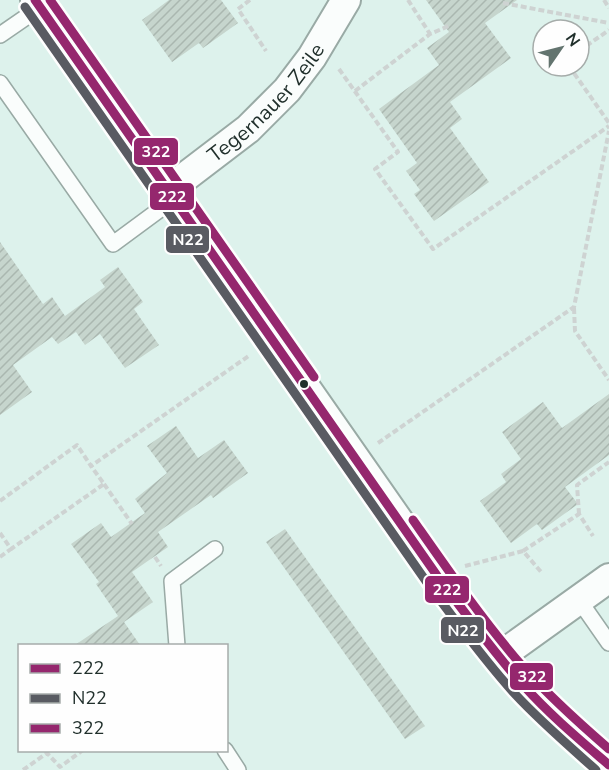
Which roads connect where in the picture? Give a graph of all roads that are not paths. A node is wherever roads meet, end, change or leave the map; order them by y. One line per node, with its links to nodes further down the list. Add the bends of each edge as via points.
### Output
1 (346, 0): 5 (street, Tegernauer Zeile, via 287,90)
2 (42, 2): 3 (lane); 5 (street)
3 (0, 35)
4 (0, 83): 5 (lane, via 113,244)
5 (171, 195): 11 (street, via 432,568)
6 (215, 549): 10 (lane, via 172,581)
7 (609, 579): 8 (street)
8 (579, 600): 9 (lane); 11 (street)
9 (608, 638)
10 (177, 644)
11 (499, 657): 13 (street, via 567,728)
12 (226, 752): 14 (lane)
13 (609, 765)
14 (238, 770)

